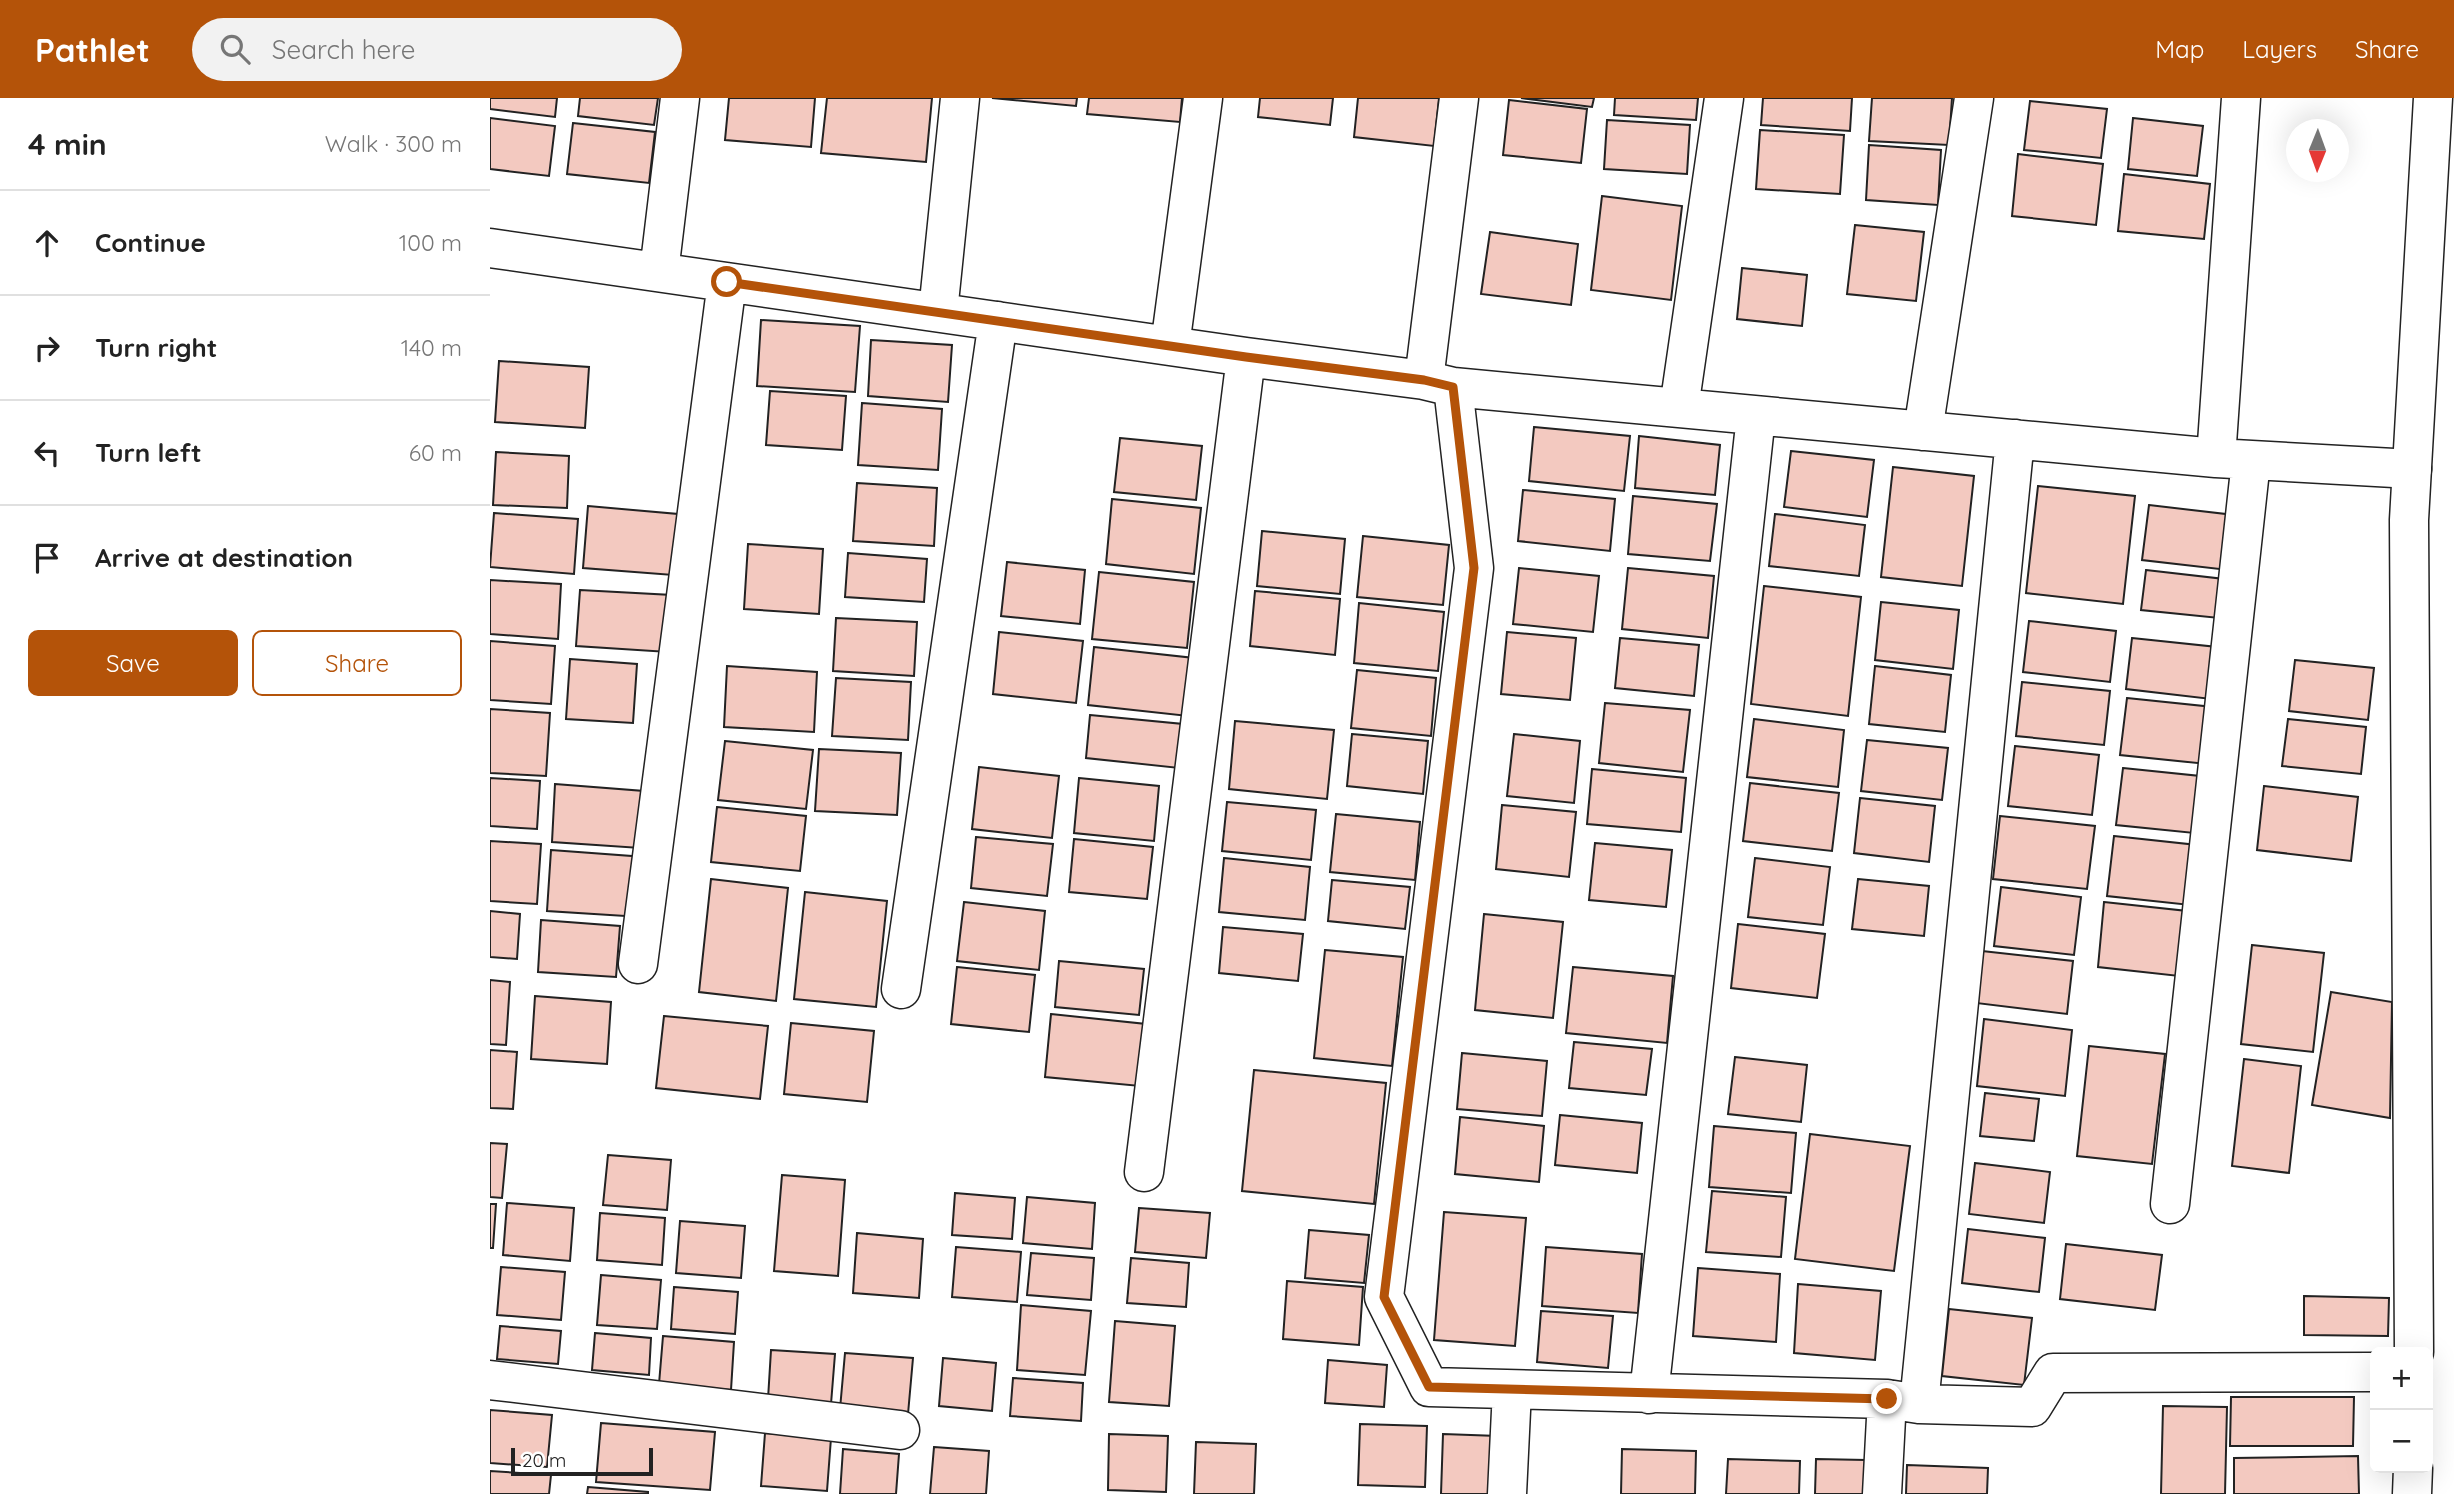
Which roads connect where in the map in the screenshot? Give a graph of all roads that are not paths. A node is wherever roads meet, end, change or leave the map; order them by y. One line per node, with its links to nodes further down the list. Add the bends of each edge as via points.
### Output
1 (680, 98): 10 (street)
2 (960, 98): 12 (street)
3 (1203, 98): 14 (street)
4 (1459, 98): 16 (street)
5 (1724, 98): 17 (street)
6 (1974, 98): 19 (street)
7 (2241, 98): 21 (street)
8 (2433, 98): 22 (street)
9 (490, 247): 10 (street)
10 (659, 272): 11 (street)
11 (727, 282): 12 (street); 23 (street)
12 (938, 313): 13 (street)
13 (998, 321): 14 (street); 24 (street)
14 (1170, 346): 15 (street)
15 (1246, 357): 16 (street); 25 (street)
16 (1438, 383): 17 (street); 30 (street, via 1474,568 1384,1297 1429,1387)
17 (1679, 408): 18 (street)
18 (1756, 416): 19 (street); 31 (street)
19 (1923, 431): 20 (street)
20 (2015, 439): 21 (street); 32 (street)
21 (2234, 460): 22 (street); 26 (street)
22 (2412, 469): 27 (street)
23 (638, 964)
24 (901, 989)
25 (1144, 1172)
26 (2170, 1204)
27 (2414, 1347)
28 (2370, 1372): 32 (street, via 2053,1373 2032,1407)
29 (490, 1380): 33 (street)
30 (1512, 1391): 31 (street); 35 (street)
31 (1648, 1394): 32 (street)
32 (1903, 1401): 36 (street)
33 (900, 1430)
34 (2413, 1473): 37 (street)
35 (1507, 1494)
36 (1882, 1494)
37 (2412, 1494)

